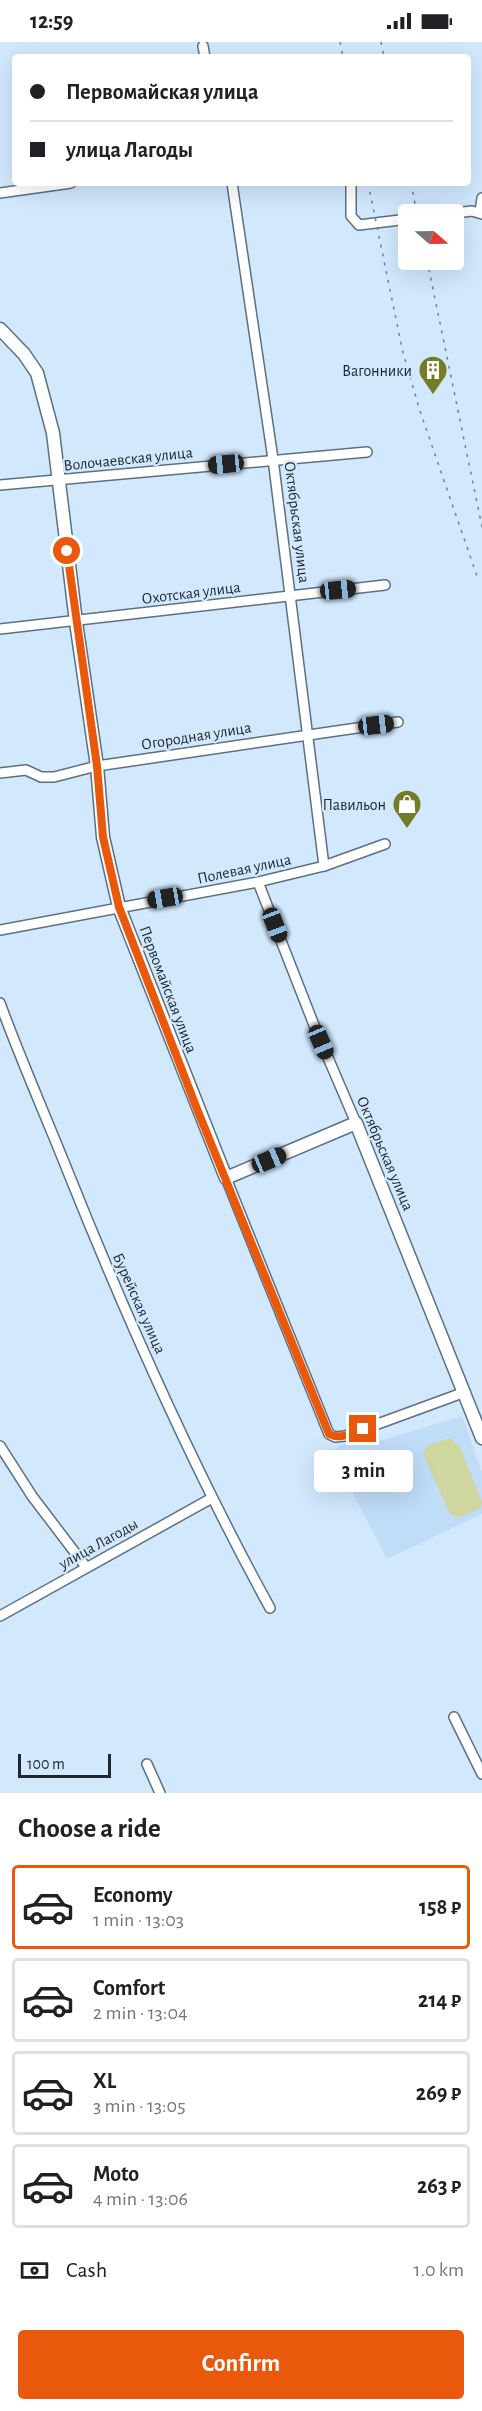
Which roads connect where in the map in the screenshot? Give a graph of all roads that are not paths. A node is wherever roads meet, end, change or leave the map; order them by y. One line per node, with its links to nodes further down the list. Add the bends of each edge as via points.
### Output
1 (203, 46): 2 (street)
2 (205, 54)
3 (50, 186): 6 (street)
4 (232, 186): 13 (street, Октябрьская улица)
5 (351, 186): 10 (street, via 351,216 359,225)
6 (0, 193)
7 (482, 198): 9 (street)
8 (464, 213): 9 (street)
9 (481, 213)
10 (398, 220)
11 (0, 329): 14 (main road, Первомайская улица, via 24,354 43,387)
12 (367, 452): 13 (street, Волочаевская улица)
13 (273, 459): 14 (street, Волочаевская улица); 17 (street, Октябрьская улица)
14 (59, 480): 15 (street, Волочаевская улица); 18 (main road, Первомайская улица)
15 (0, 484)
16 (386, 585): 17 (street, Охотская улица)
17 (291, 595): 18 (street, Охотская улица); 21 (street, Октябрьская улица)
18 (76, 622): 19 (street, Охотская улица); 22 (main road, Первомайская улица)
19 (0, 629)
20 (398, 722): 21 (street, Огородная улица)
21 (307, 734): 22 (street, Огородная улица); 25 (street, Октябрьская улица)
22 (97, 766): 23 (street, Огородная улица, via 54,777 41,777 26,770); 27 (main road, Первомайская улица, via 103,837)
23 (0, 773)
24 (385, 844): 25 (street, Полевая улица)
25 (324, 866): 26 (street, Полевая улица)
26 (258, 882): 27 (street, Полевая улица); 30 (street, Октябрьская улица)
27 (119, 907): 28 (street, Полевая улица); 31 (main road, Первомайская улица)
28 (0, 930)
29 (0, 1003): 35 (street, Бурейская улица, via 93,1235)
30 (356, 1123): 31 (main road); 32 (main road, Октябрьская улица)
31 (226, 1178): 32 (street, Первомайская улица, via 329,1434 345,1436)
32 (465, 1392): 33 (main road, Октябрьская улица)
33 (482, 1438)
34 (0, 1446): 36 (street, via 32,1496)
35 (212, 1498): 36 (street, улица Лагоды); 37 (street, Бурейская улица)
36 (87, 1567): 38 (street, улица Лагоды)
37 (270, 1608)
38 (0, 1616)
39 (454, 1717): 41 (street)
40 (147, 1764): 42 (street)
41 (482, 1774)
42 (160, 1793)

